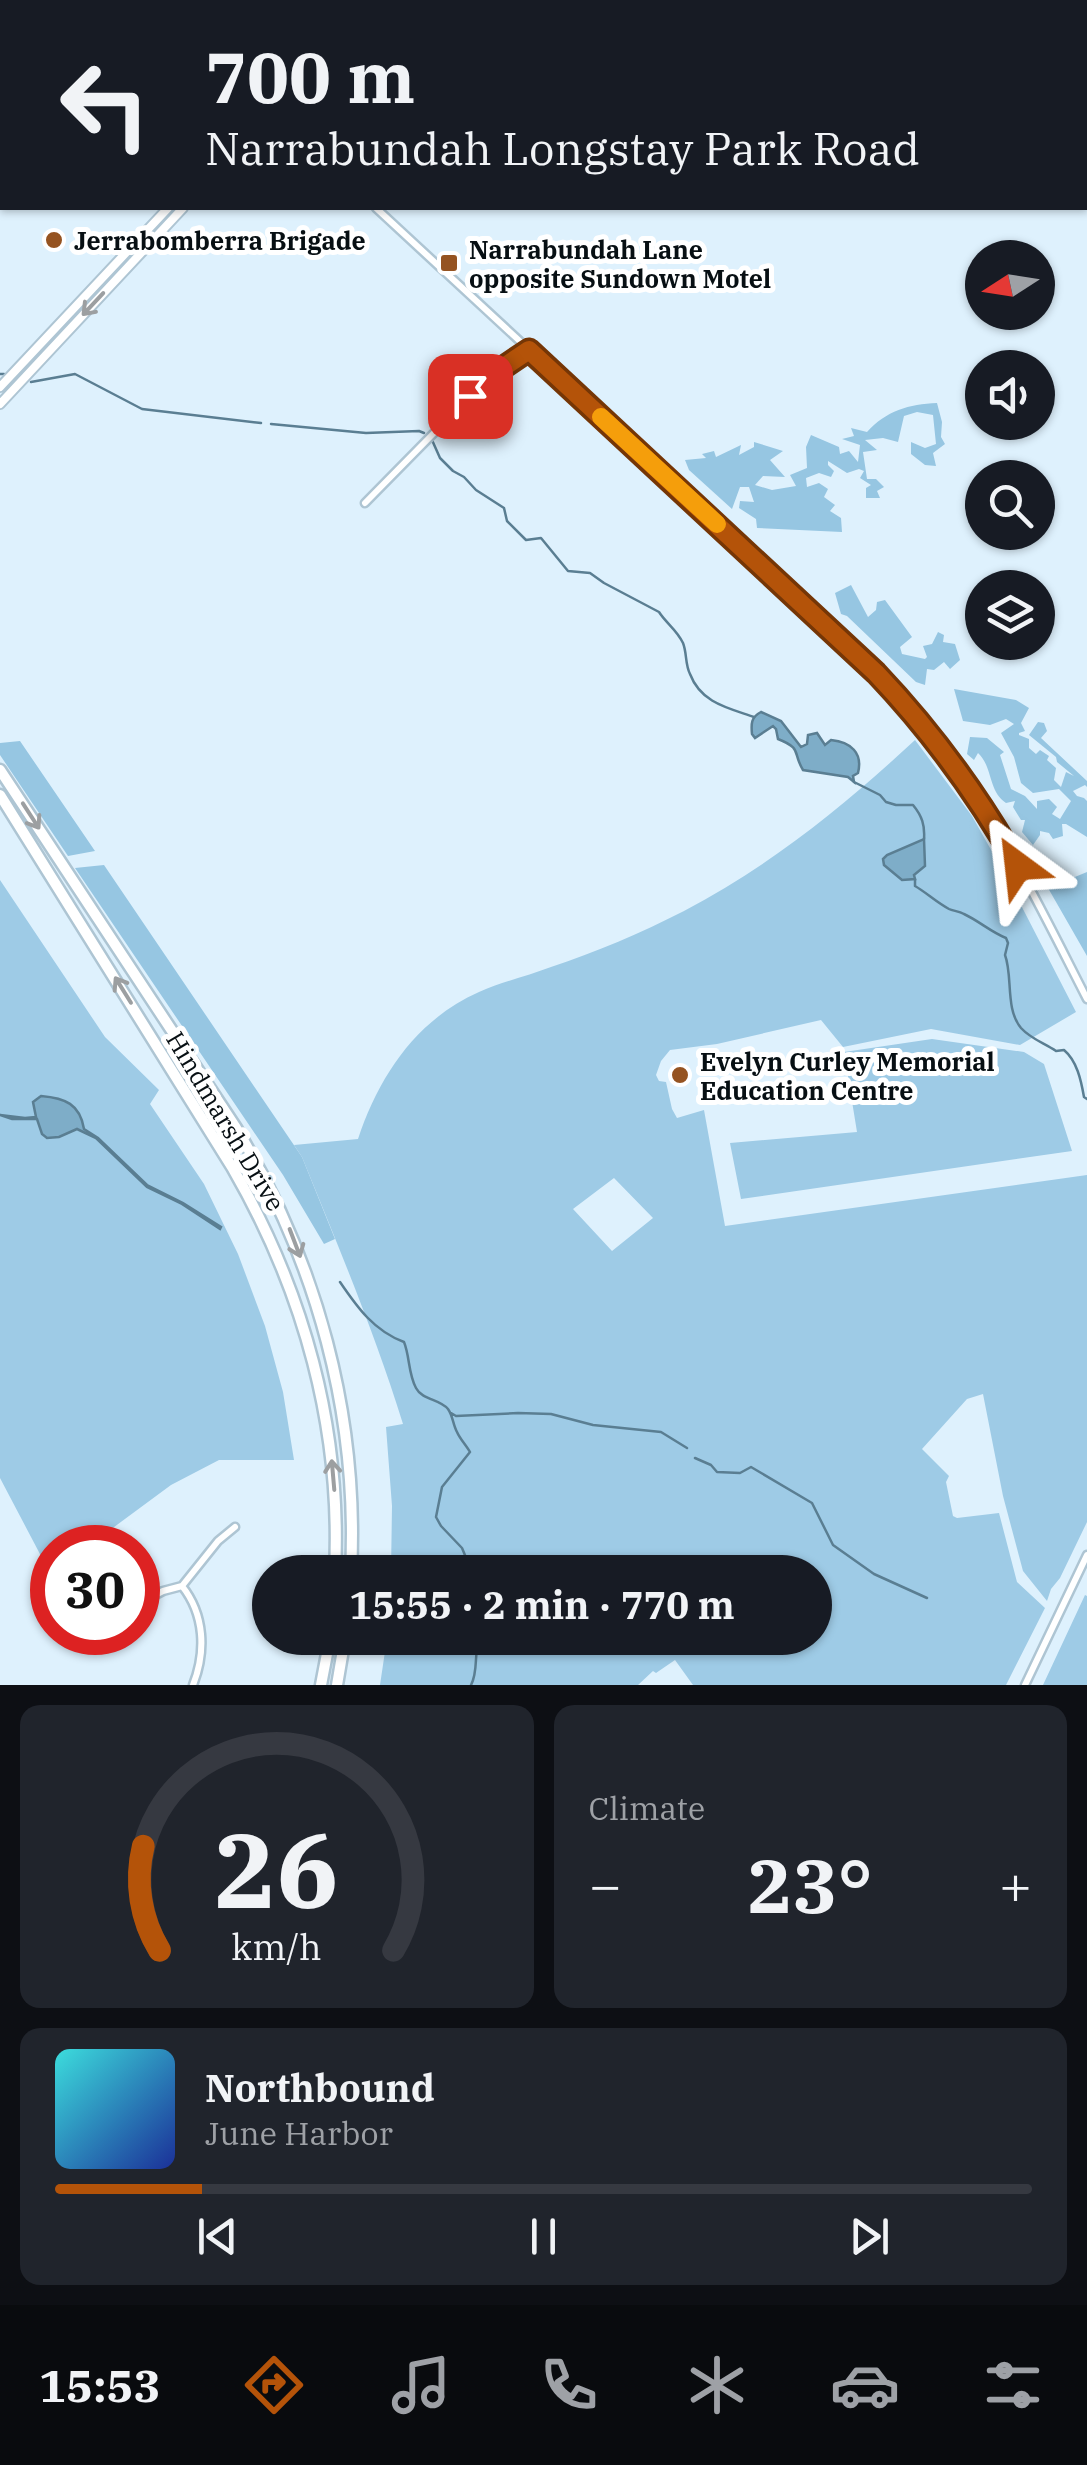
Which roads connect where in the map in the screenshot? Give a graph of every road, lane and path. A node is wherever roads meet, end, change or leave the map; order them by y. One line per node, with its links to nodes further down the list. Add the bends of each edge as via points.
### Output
1 (166, 210): 5 (street)
2 (181, 210): 6 (street, one-way to 6)
3 (378, 210): 4 (street)
4 (529, 350): 7 (street, via 489,377); 12 (street, via 917,717 998,832)
5 (0, 387)
6 (0, 404)
7 (364, 503)
8 (0, 770): 10 (main road, Hindmarsh Drive, one-way to 10)
9 (0, 795): 11 (main road, Hindmarsh Drive)
10 (61, 862): 11 (main road); 15 (main road, Hindmarsh Drive, one-way to 15, via 236,1128 289,1228 317,1304 342,1408)
11 (49, 872): 14 (main road, Hindmarsh Drive, one-way to 11, via 328,1432 292,1288 232,1167)
12 (1087, 1000)
13 (236, 1527): 17 (street)
14 (335, 1555)
15 (351, 1555)
16 (1087, 1555): 24 (street)
17 (182, 1586): 18 (street); 21 (street, via 201,1631)
18 (160, 1593)
19 (327, 1655): 22 (main road)
20 (342, 1655): 23 (main road)
21 (193, 1685)
22 (321, 1685)
23 (337, 1685)
24 (1025, 1685)

